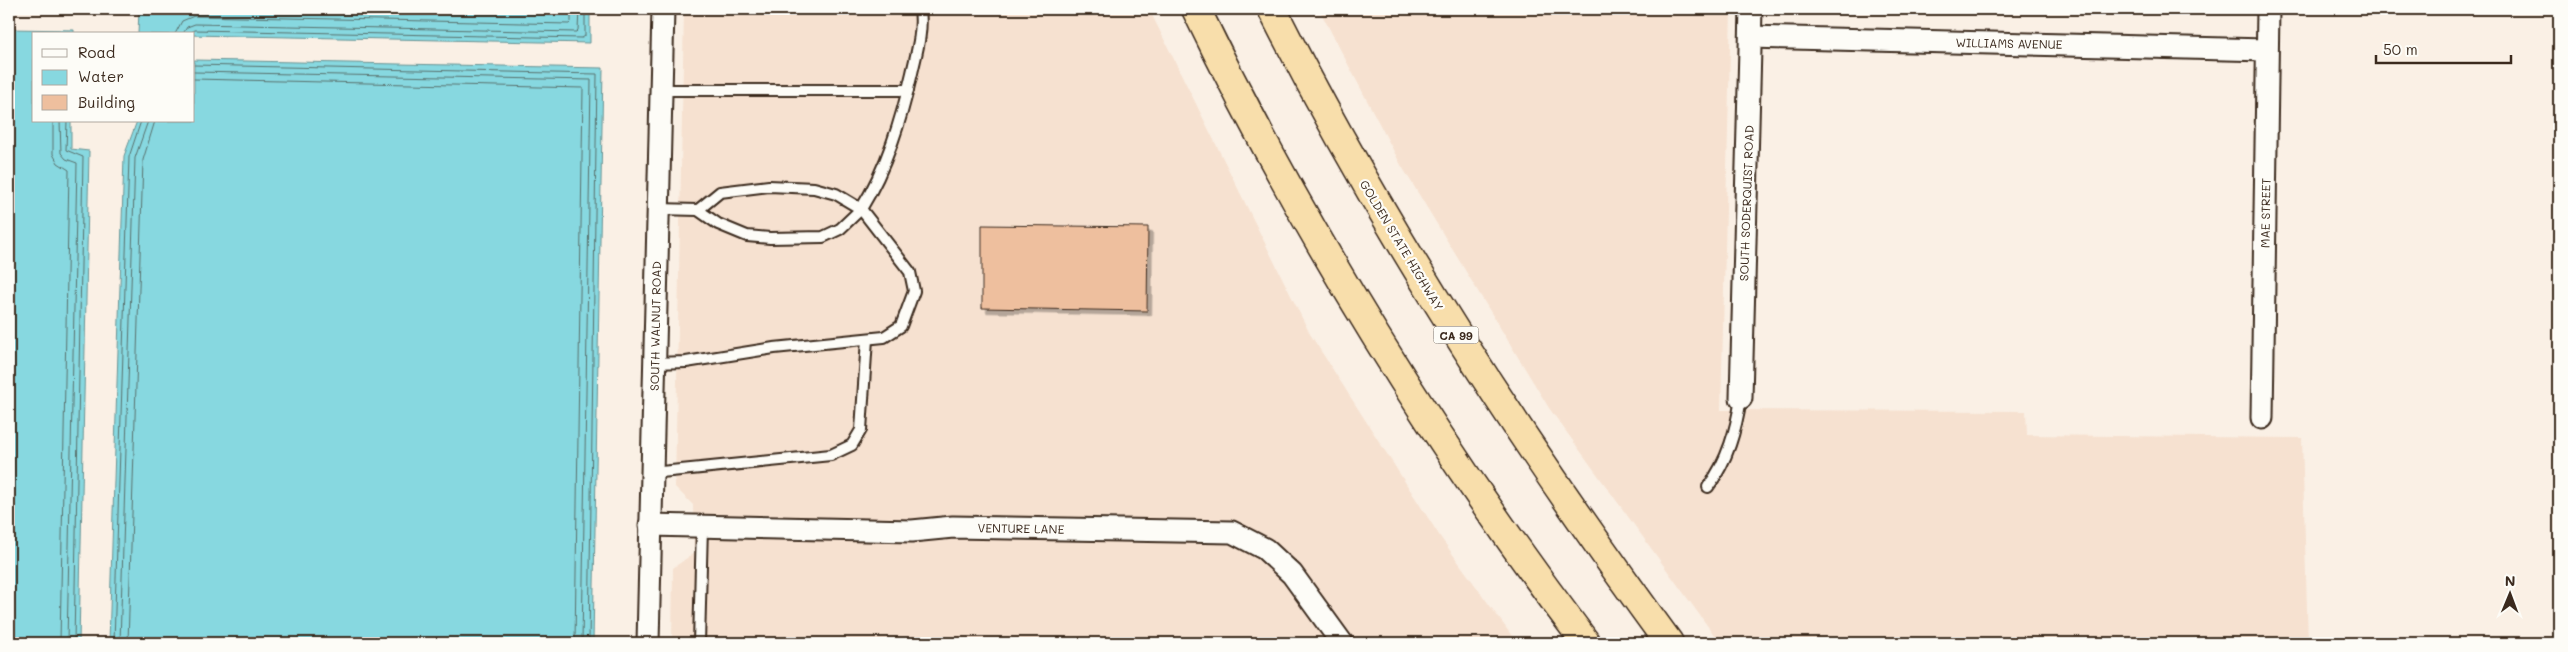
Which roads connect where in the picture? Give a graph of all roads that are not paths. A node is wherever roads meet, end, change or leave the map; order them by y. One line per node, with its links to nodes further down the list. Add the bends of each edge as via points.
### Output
1 (664, 9): 9 (street, SOUTH WALNUT ROAD)
2 (920, 9): 10 (lane, via 922,26)
3 (1196, 9): 26 (highway, via 1279,167 1353,296 1514,545)
4 (1272, 9): 27 (highway, GOLDEN STATE HIGHWAY / CA 99, via 1371,194 1446,318 1608,560)
5 (1752, 9): 7 (street, SOUTH SODERQUIST ROAD)
6 (2268, 9): 8 (street, MAE STREET)
7 (1751, 37): 8 (street, WILLIAMS AVENUE); 16 (street, SOUTH SODERQUIST ROAD)
8 (2266, 50): 17 (street, MAE STREET)
9 (662, 90): 10 (lane); 11 (street, SOUTH WALNUT ROAD)
10 (908, 90): 12 (lane, via 902,118)
11 (658, 209): 13 (lane); 15 (street, SOUTH WALNUT ROAD)
12 (862, 209): 13 (lane, via 836,194 814,188 769,186 720,192); 13 (lane, via 840,229 823,236 770,238 747,236 718,224); 14 (lane, via 910,272 914,291 901,326 884,337)
13 (698, 210)
14 (867, 339): 15 (lane, via 774,348 686,362); 18 (lane, via 861,430 852,445 831,455)
15 (654, 363): 18 (street, SOUTH WALNUT ROAD)
16 (1741, 398): 19 (lane, via 1736,429 1720,470)
17 (2262, 418)
18 (651, 473): 20 (street, SOUTH WALNUT ROAD)
19 (1708, 487)
20 (650, 525): 21 (street, VENTURE LANE); 23 (street, SOUTH WALNUT ROAD)
21 (702, 526): 22 (street, VENTURE LANE, via 912,531 953,527 1232,532 1265,549 1292,574); 24 (lane)
22 (1328, 633): 25 (street, VENTURE LANE)
23 (648, 643)
24 (700, 643)
25 (1342, 643)
26 (1586, 643)
27 (1669, 643)

